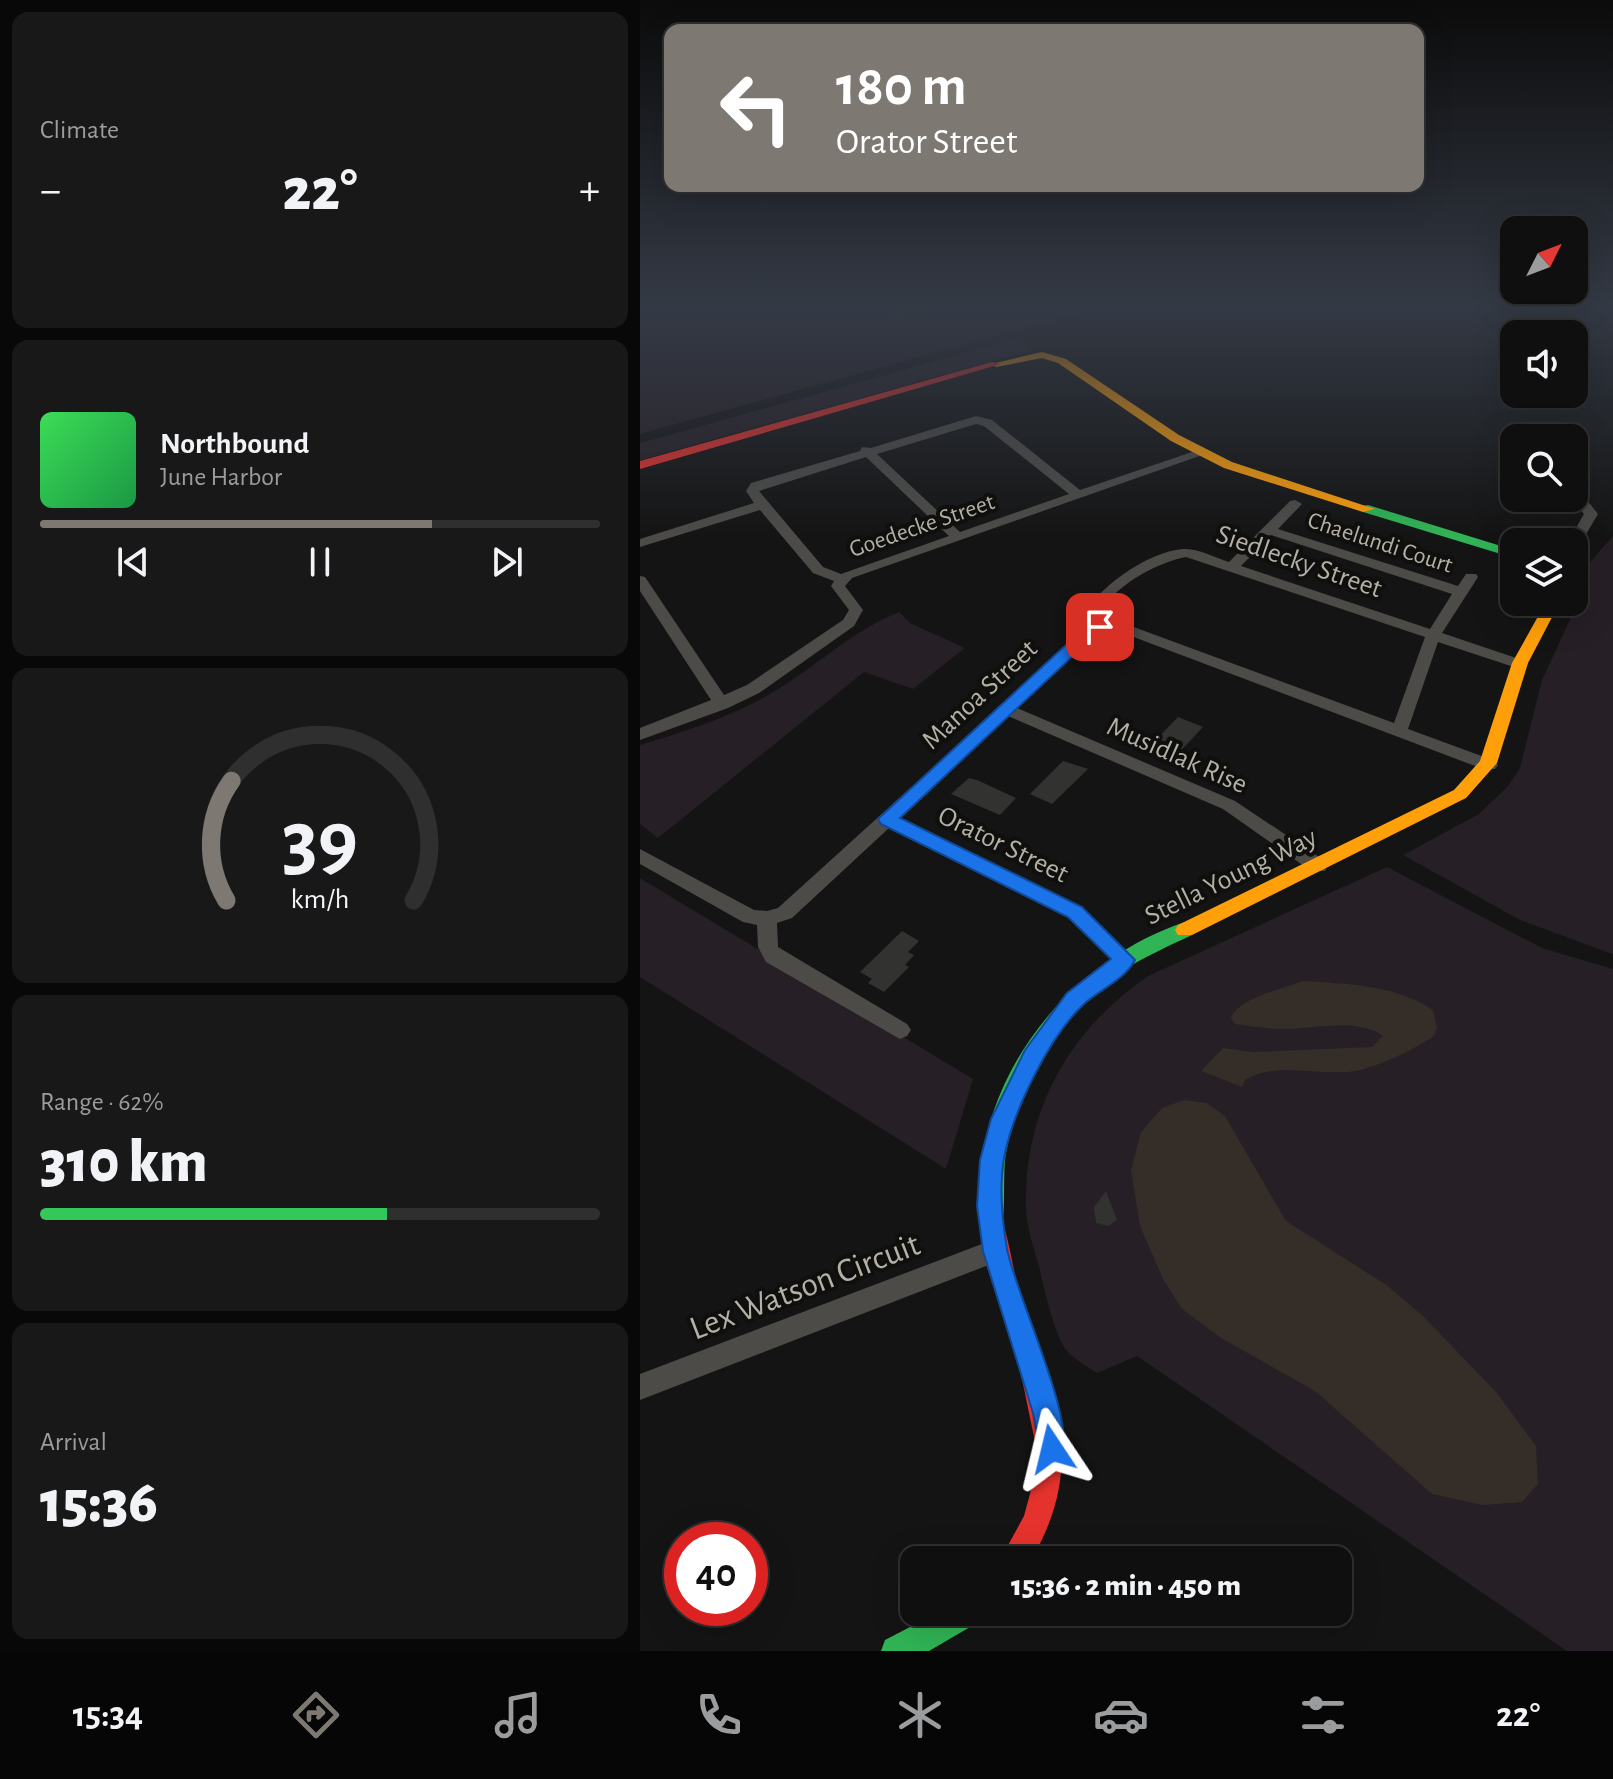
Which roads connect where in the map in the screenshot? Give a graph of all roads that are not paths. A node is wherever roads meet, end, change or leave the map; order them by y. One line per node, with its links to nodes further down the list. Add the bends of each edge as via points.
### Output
1 (931, 382): 5 (street)
2 (1094, 382): 4 (street)
3 (866, 450): 6 (street, via 962,422 983,421); 8 (street, via 760,483 752,491); 12 (street)
4 (1202, 453): 6 (street, Goedecke Street); 14 (street, via 1259,477)
5 (640, 465)
6 (1078, 495): 12 (street, Goedecke Street)
7 (1295, 504): 11 (street, Chaelundi Court)
8 (762, 505): 13 (street); 17 (street, via 820,572)
9 (1588, 510): 10 (street)
10 (1583, 528)
11 (1269, 530): 15 (street, Chaelundi Court); 19 (street, Chaelundi Court)
12 (958, 537): 17 (street, Goedecke Street)
13 (640, 543)
14 (1500, 550)
15 (1232, 567): 21 (street, Siedlecky Street, via 1190,554 1169,557 1121,583 1094,608 1090,617); 22 (street, Siedlecky Street)
16 (1471, 577): 19 (street, Chaelundi Court)
17 (842, 579): 24 (street, Goedecke Street, via 838,588 855,608 852,620 781,673)
18 (640, 580): 24 (street)
19 (1461, 592): 22 (street)
20 (1546, 616): 23 (street, Stella Young Way)
21 (1096, 628): 25 (street, Manoa Street); 26 (street, via 1123,628)
22 (1433, 635): 23 (street, Siedlecky Street); 26 (street)
23 (1520, 664): 28 (street, Stella Young Way)
24 (722, 704): 27 (street, Goedecke Street)
25 (1006, 709): 29 (street, Manoa Street); 31 (street, Musidlak Rise, via 1229,805)
26 (1399, 731): 28 (street)
27 (640, 734)
28 (1489, 765): 31 (street, Stella Young Way, via 1449,803)
29 (887, 819): 32 (street, Manoa Street, via 793,907); 33 (street, Orator Street, via 1075,912)
30 (640, 856): 32 (street, via 746,915)
31 (1318, 866): 33 (street, Stella Young Way)
32 (767, 919): 34 (street, via 773,956)
33 (1125, 960): 35 (street, Stella Young Way, via 1064,1011 1011,1096 990,1183)
34 (900, 1030)
35 (995, 1251): 36 (street, Lex Watson Circuit); 37 (street, Stella Young Way, via 1046,1413 1052,1449 1041,1509)
36 (640, 1387)
37 (1022, 1546)
38 (945, 1626): 39 (street)
39 (896, 1651)

